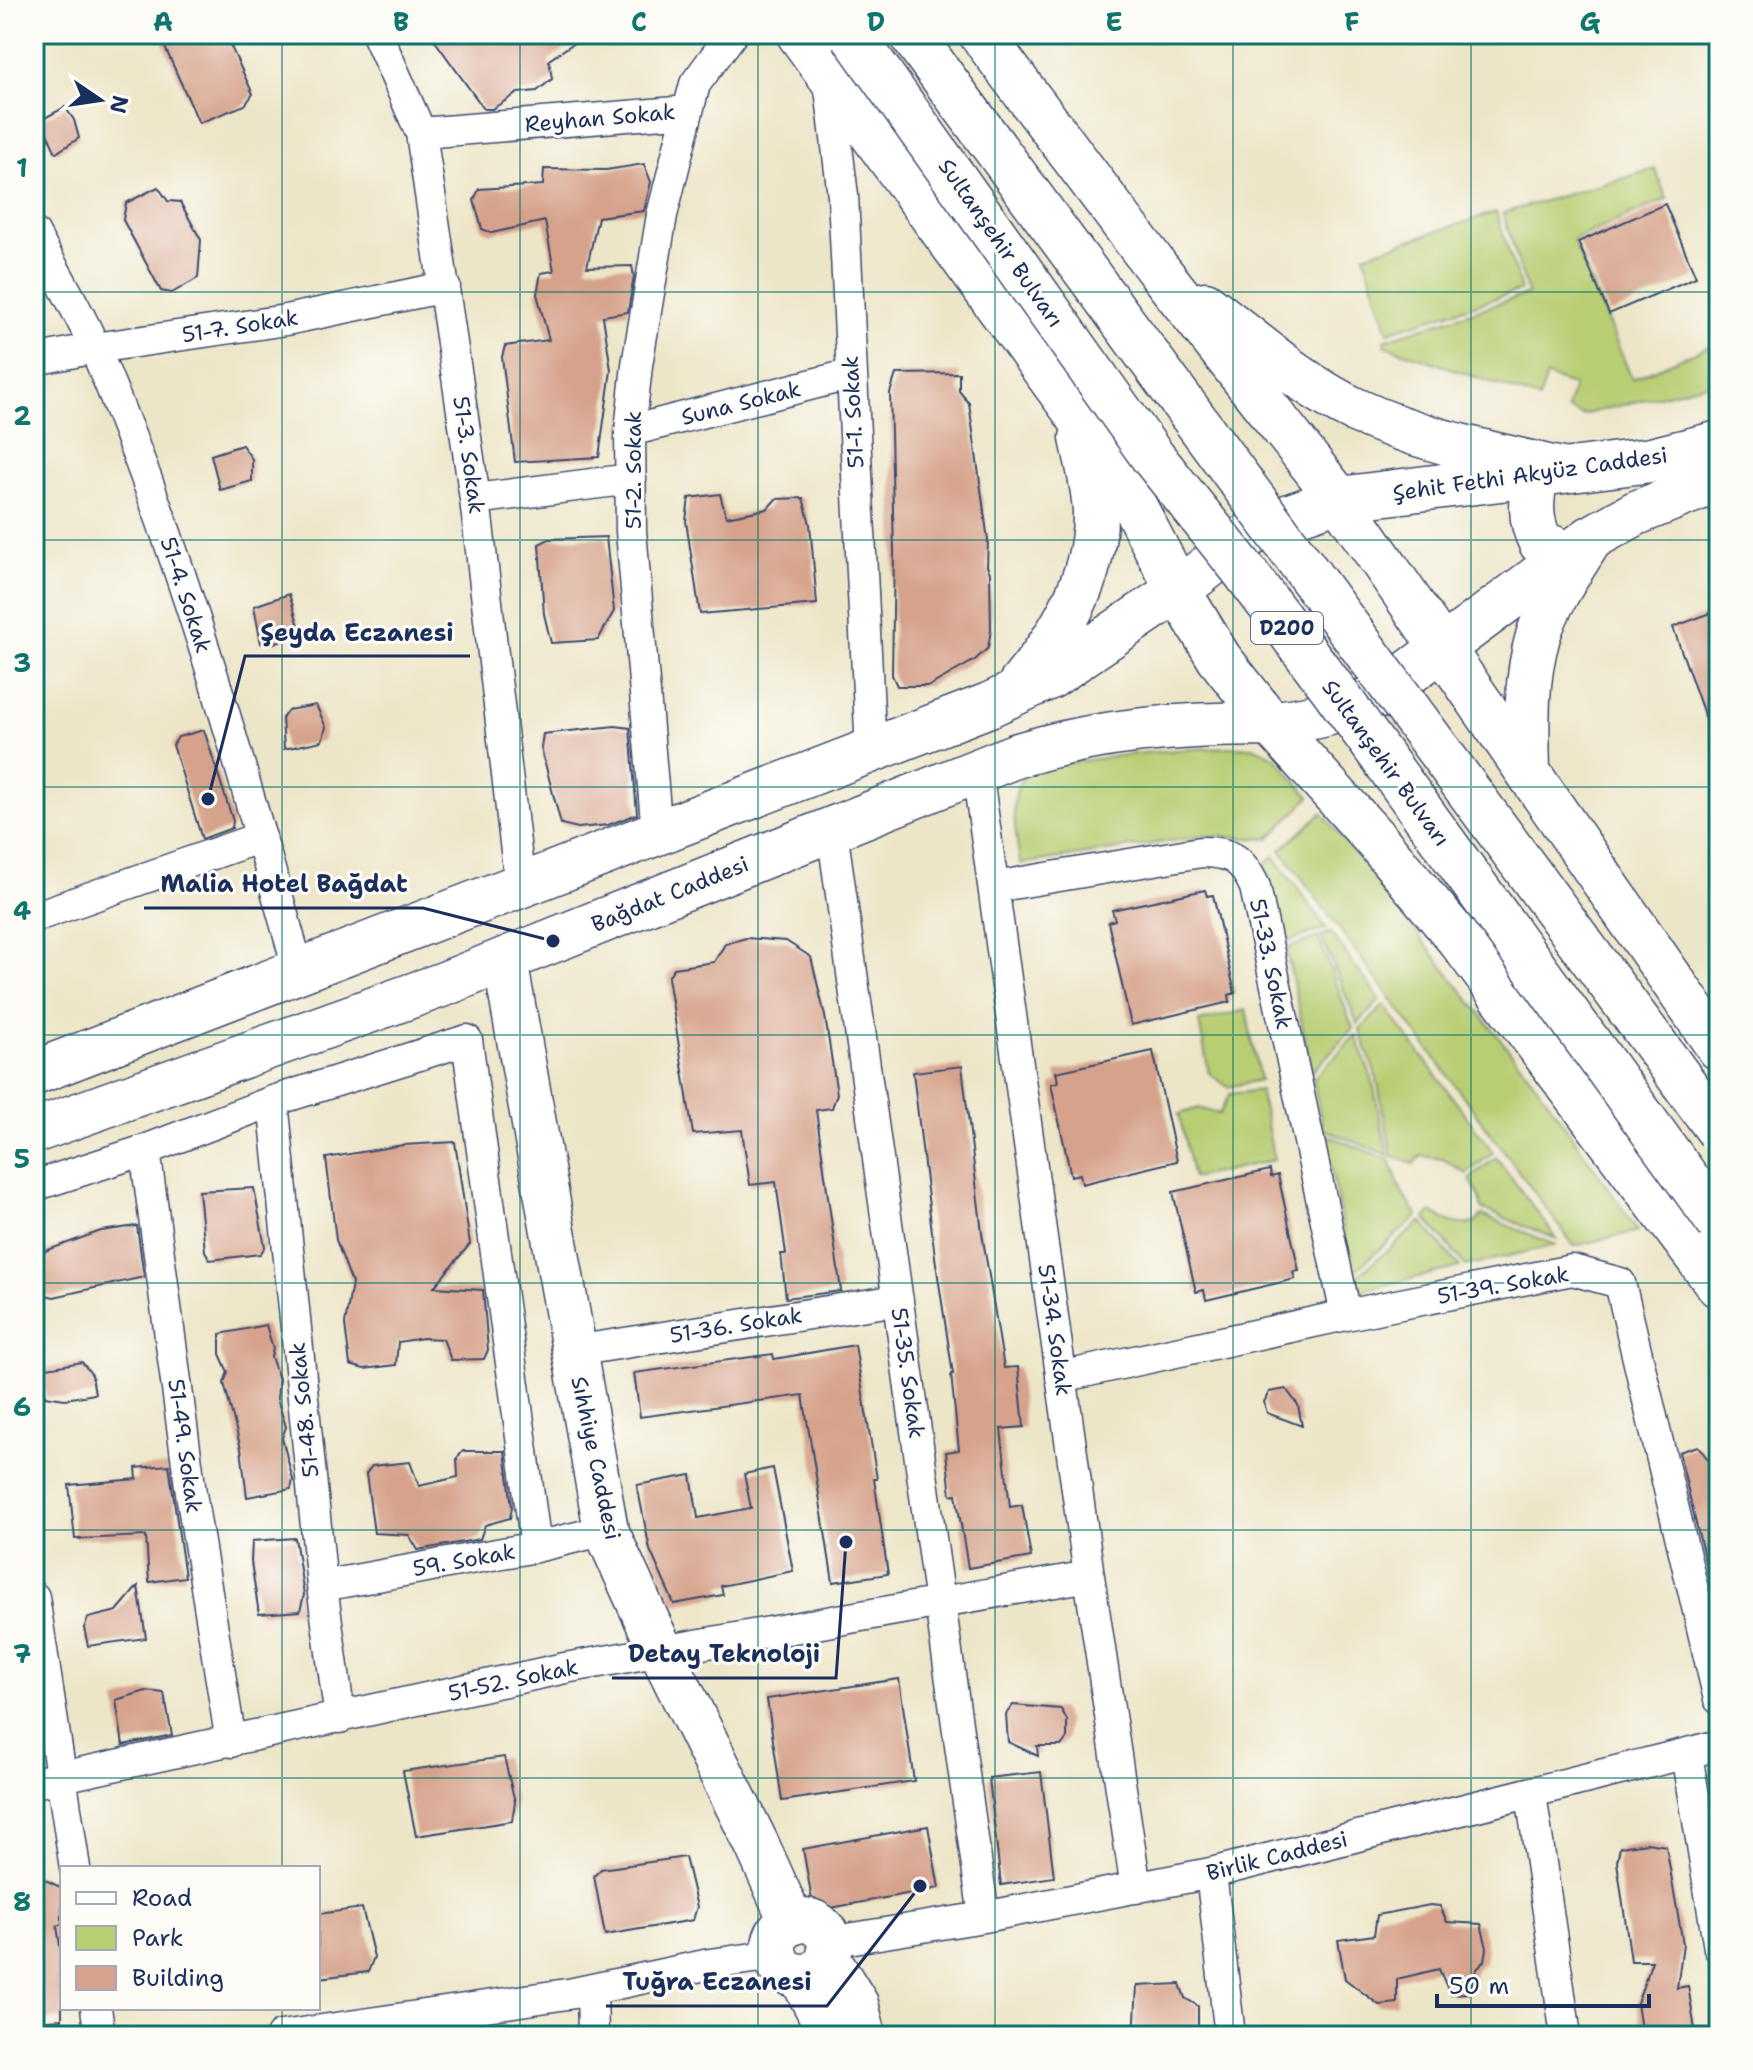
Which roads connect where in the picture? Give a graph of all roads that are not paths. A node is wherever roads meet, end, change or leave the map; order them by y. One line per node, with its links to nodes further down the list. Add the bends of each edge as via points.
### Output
1 (377, 34): 9 (street, 51-3. Sokak)
2 (732, 34): 8 (street, Reyhan Sokak, via 695,84)
3 (799, 34): 7 (main road)
4 (852, 34): 47 (main road, Sultanşehir Bulvarı / D200, bridge, via 1152,456 1333,689)
5 (911, 34): 44 (main road, D200, bridge)
6 (981, 34): 11 (main road)
7 (829, 74): 15 (street, 51-1. Sokak, via 843,196); 16 (main road)
8 (688, 111): 9 (street, Reyhan Sokak); 17 (street, 51-2. Sokak, via 662,215)
9 (421, 133): 12 (street, 51-3. Sokak)
10 (34, 233): 13 (street, 51-4. Sokak)
11 (1156, 267): 19 (main road, via 1305,381 1354,410); 23 (main road)
12 (445, 287): 13 (street, 51-7. Sokak, via 286,320); 22 (street, 51-3. Sokak)
13 (95, 348): 14 (street, 51-7. Sokak); 34 (street, 51-4. Sokak, via 166,531)
14 (34, 360)
15 (852, 374): 17 (street, Suna Sokak); 29 (street, 51-1. Sokak)
16 (1076, 413): 25 (main road, via 1124,486); 27 (main road, via 1095,509 1091,551 1078,596 1056,638)
17 (630, 431): 20 (street, 51-2. Sokak)
18 (1719, 443): 19 (main road, Şehit Fethi Akyüz Caddesi, via 1651,460)
19 (1552, 474): 23 (main road, Şehit Fethi Akyüz Caddesi); 24 (main road, via 1531,511 1533,527 1541,543)
20 (631, 479): 22 (street); 33 (street, 51-2. Sokak)
21 (1719, 480): 24 (main road, Şehit Fethi Akyüz Caddesi, via 1650,506)
22 (475, 499): 35 (street, 51-3. Sokak)
23 (1339, 499): 25 (main road, Şehit Fethi Akyüz Caddesi, via 1249,535); 26 (main road)
24 (1580, 546): 26 (main road, Şehit Fethi Akyüz Caddesi); 31 (main road, via 1538,636 1530,679)
25 (1178, 590): 27 (main road, via 1050,677); 28 (main road, via 1219,658)
26 (1442, 648): 28 (main road, Şehit Fethi Akyüz Caddesi, via 1376,697 1346,711); 31 (main road)
27 (1011, 696): 29 (main road)
28 (1271, 724): 30 (main road, Bağdat Caddesi, via 1091,736); 48 (main road, via 1462,943)
29 (871, 751): 33 (main road)
30 (977, 770): 32 (main road, Bağdat Caddesi); 36 (street, 51-34. Sokak)
31 (1528, 772): 40 (main road)
32 (832, 830): 38 (main road, Bağdat Caddesi); 49 (street, 51-35. Sokak)
33 (657, 833): 35 (main road)
34 (261, 837): 37 (street); 39 (street, 51-4. Sokak)
35 (520, 886): 39 (main road)
36 (994, 887): 50 (street, 51-33. Sokak, via 1201,852 1221,852 1247,870 1255,887); 52 (street, 51-34. Sokak)
37 (34, 917)
38 (505, 960): 43 (main road, Bağdat Caddesi); 51 (main road, Sıhhiye Caddesi)
39 (299, 972): 41 (main road)
40 (1719, 1048)
41 (34, 1073)
42 (273, 1101): 45 (street); 54 (street, via 467,1040); 56 (street, 51-48. Sokak)
43 (34, 1131)
44 (1719, 1131)
45 (145, 1150): 46 (street); 62 (street, 51-49. Sokak)
46 (34, 1186)
47 (1719, 1223)
48 (1719, 1286)
49 (898, 1300): 51 (street, 51-36. Sokak); 58 (street, 51-35. Sokak)
50 (1346, 1315): 52 (street, 51-39. Sokak); 60 (street, 51-39. Sokak, via 1572,1270 1620,1283)
51 (574, 1351): 53 (main road, Sıhhiye Caddesi)
52 (1061, 1377): 55 (street, 51-34. Sokak)
53 (606, 1530): 54 (street, 59. Sokak); 59 (main road, Sıhhiye Caddesi)
54 (536, 1547): 56 (street, 59. Sokak)
55 (1089, 1576): 58 (street, 51-52. Sokak); 69 (street, 51-34. Sokak)
56 (322, 1586): 61 (street, 51-48. Sokak)
57 (34, 1597): 65 (street)
58 (940, 1602): 59 (street, 51-52. Sokak); 70 (street, 51-35. Sokak)
59 (661, 1651): 61 (street, 51-52. Sokak); 72 (main road, Sıhhiye Caddesi)
60 (1719, 1699)
61 (340, 1718): 62 (street, 51-52. Sokak)
62 (231, 1742): 65 (street, 51-52. Sokak)
63 (1719, 1745): 64 (street, Birlik Caddesi)
64 (1687, 1754): 66 (street, Birlik Caddesi); 71 (street)
65 (48, 1780): 67 (street)
66 (1531, 1794): 68 (street, Birlik Caddesi); 82 (street)
67 (74, 1866)
68 (1211, 1873): 69 (street, Birlik Caddesi); 81 (street)
69 (1136, 1888): 70 (street, Birlik Caddesi)
70 (984, 1917): 72 (street, Birlik Caddesi)
71 (1719, 1948)
72 (805, 1951): 73 (street, Birlik Caddesi); 79 (main road, Sıhhiye Caddesi); 80 (main road, Sıhhiye Caddesi, via 856,2004)
73 (592, 1989): 75 (street, Birlik Caddesi); 78 (street)
74 (96, 2010): 76 (street)
75 (376, 2030): 77 (street, Birlik Caddesi)
76 (100, 2036)
77 (281, 2036)
78 (593, 2036)
79 (828, 2036)
80 (864, 2036)
81 (1230, 2036)
82 (1566, 2036)

